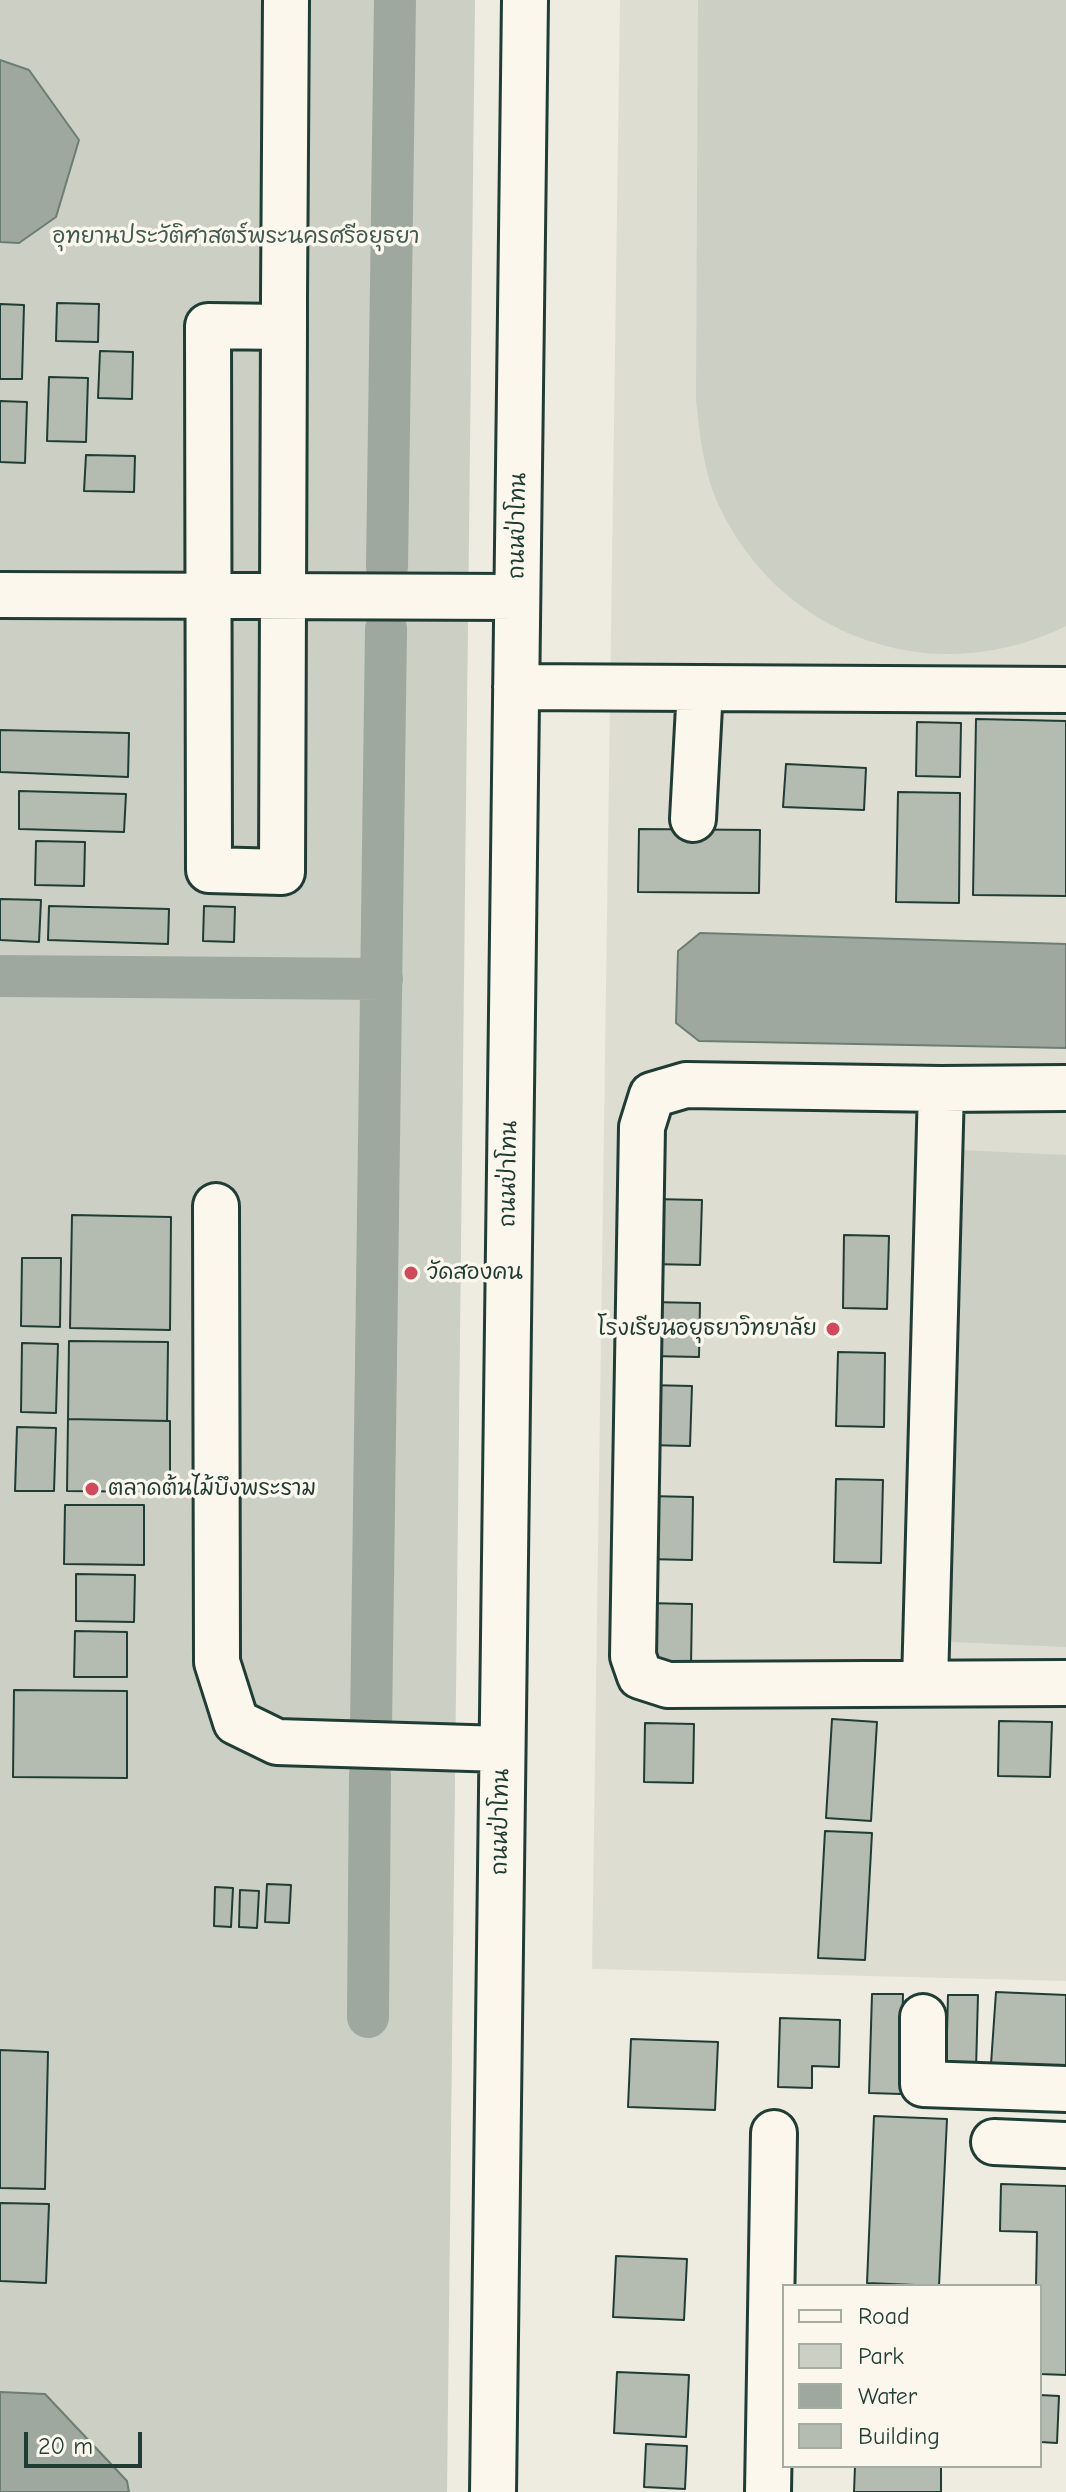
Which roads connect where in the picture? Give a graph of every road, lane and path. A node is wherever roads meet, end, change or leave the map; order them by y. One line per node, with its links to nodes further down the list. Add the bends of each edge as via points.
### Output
1 (286, 0): 3 (street)
2 (525, 0): 7 (street, ถนนป่าโทน)
3 (284, 327): 5 (street, via 208,326); 6 (street)
4 (0, 595): 5 (street)
5 (208, 596): 6 (street); 6 (street, via 209,870 282,872)
6 (285, 596): 7 (street)
7 (517, 597): 8 (street, ถนนป่าโทน)
8 (516, 687): 9 (street); 17 (street, ถนนป่าโทน)
9 (700, 688): 10 (street); 11 (street)
10 (1066, 690)
11 (693, 819)
12 (1066, 1088): 13 (street)
13 (941, 1089): 15 (street); 15 (street, via 686,1085 652,1095 642,1127 633,1656 640,1676 668,1685)
14 (216, 1206): 17 (street, via 217,1662 236,1722 277,1742)
15 (925, 1683): 16 (street)
16 (1066, 1683)
17 (502, 1749): 23 (street, ถนนป่าโทน)
18 (923, 2017): 19 (street, via 923,2084)
19 (1066, 2089)
20 (774, 2133): 24 (street)
21 (994, 2142): 22 (street)
22 (1066, 2145)
23 (493, 2492)
24 (768, 2492)

